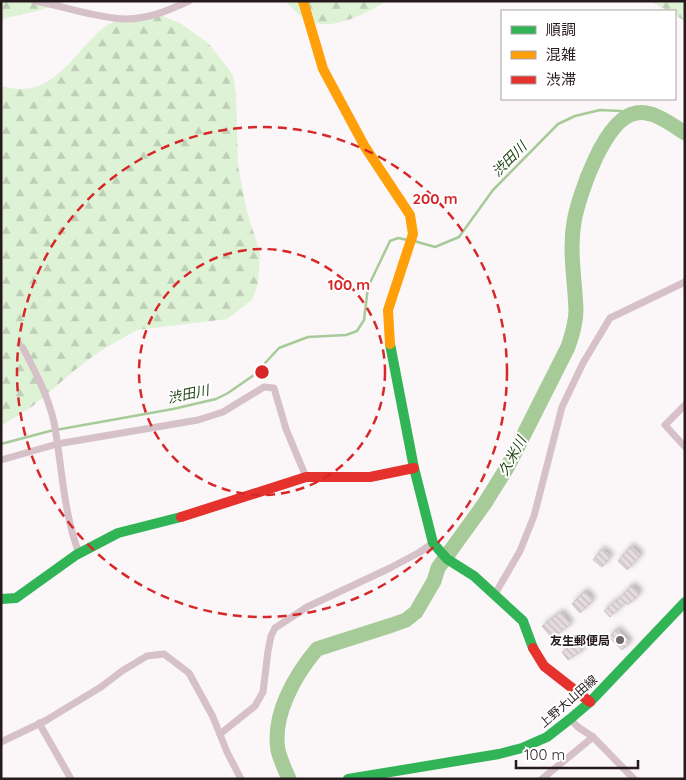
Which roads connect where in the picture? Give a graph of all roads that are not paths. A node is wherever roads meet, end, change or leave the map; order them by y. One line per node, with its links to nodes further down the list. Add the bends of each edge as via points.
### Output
1 (34, 1): 2 (street, via 126,19 172,10)
2 (189, 1)
3 (303, 1): 10 (street, via 323,69 364,147 410,215 413,234 410,247 388,310 391,351)
4 (685, 282): 14 (street, via 610,318 605,326 562,407 534,516 520,551)
5 (23, 348): 7 (street, via 40,382)
6 (685, 405): 8 (street, via 665,425)
7 (57, 442): 9 (street); 11 (street, via 198,420 223,412 264,387 274,388 286,429); 13 (street, via 71,534)
8 (685, 447)
9 (1, 460)
10 (414, 468): 11 (street, via 370,476); 12 (street)
11 (306, 477): 13 (street, via 118,533)
12 (434, 546): 14 (street); 20 (street, via 307,606 275,628 268,651 263,692 255,706)
13 (79, 553): 15 (street, via 16,598)
14 (495, 594): 17 (street, via 524,621 534,652 544,666)
15 (1, 600)
16 (685, 602): 17 (street, 上野大山田線)
17 (590, 702): 18 (street, 上野大山田線)
18 (570, 719): 21 (street); 23 (street, 上野大山田線, via 547,737 522,748)
19 (39, 723): 20 (street, via 147,656 164,654 189,672); 22 (street); 24 (street)
20 (220, 734): 25 (street)
21 (593, 737): 28 (street); 29 (street)
22 (1, 742)
23 (392, 773): 26 (street, 上野大山田線); 27 (street)
24 (71, 779)
25 (241, 779)
26 (348, 779)
27 (383, 779)
28 (542, 779)
29 (634, 779)

